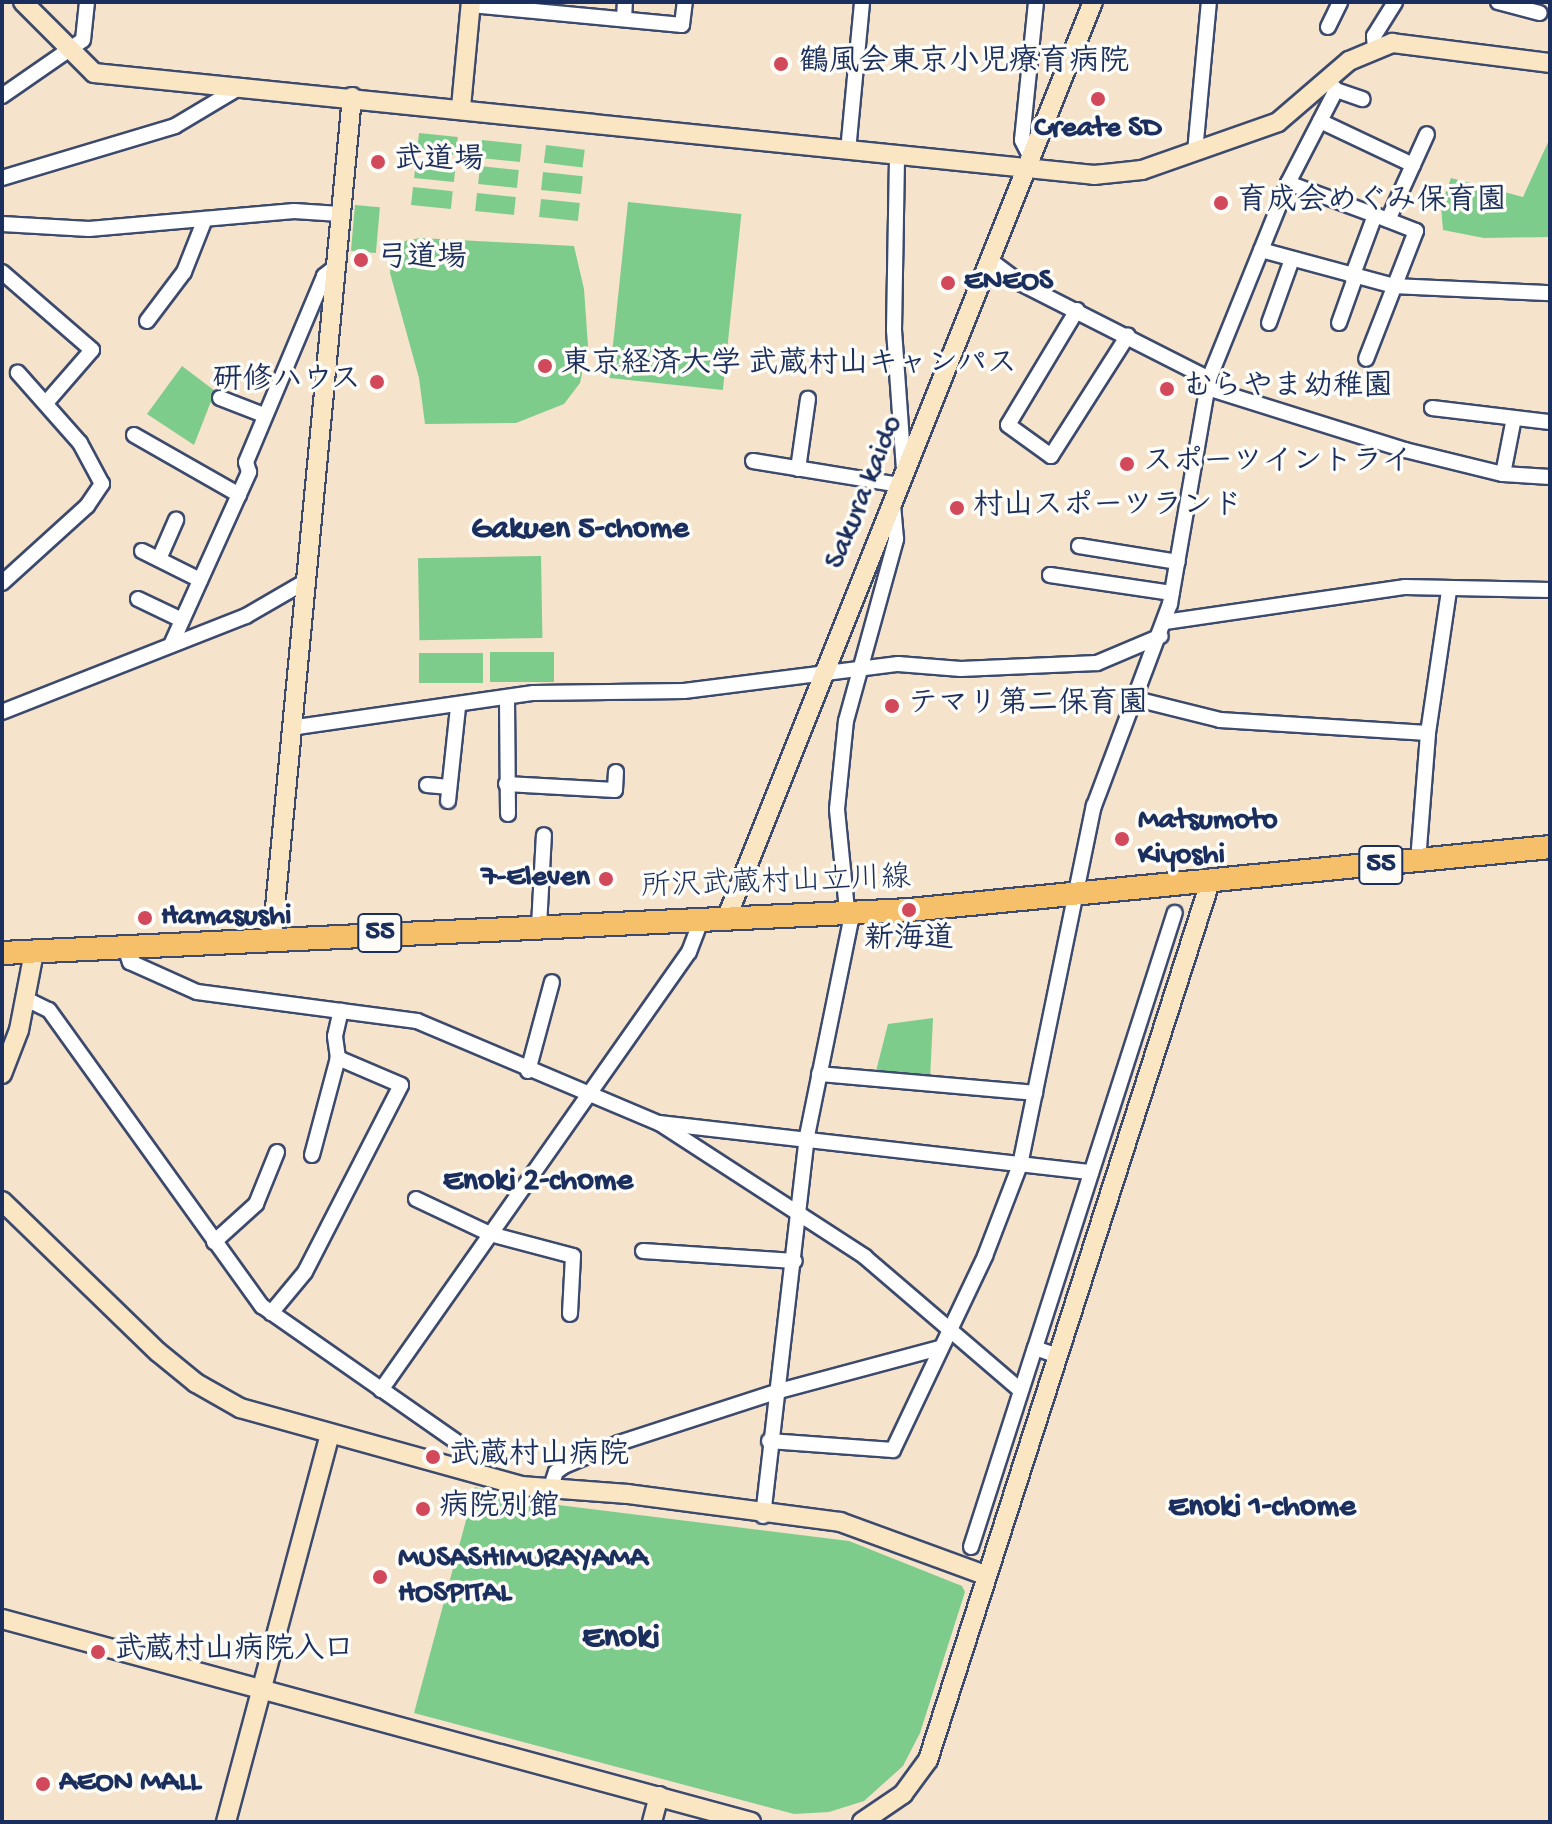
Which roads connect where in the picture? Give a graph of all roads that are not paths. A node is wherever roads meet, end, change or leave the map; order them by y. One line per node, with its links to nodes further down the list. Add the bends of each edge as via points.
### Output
1 (23, 2): 19 (street)
2 (87, 2): 19 (street, via 83,40)
3 (625, 2): 16 (street)
4 (685, 2): 16 (street, via 682,25)
5 (862, 2): 29 (street)
6 (1036, 2): 32 (street, via 1022,140)
7 (1093, 2): 32 (street, Sakura kaido)
8 (1209, 2): 30 (street)
9 (1340, 2): 17 (street)
10 (1395, 2): 18 (street, via 1374,36)
11 (1498, 2): 15 (street)
12 (471, 4): 13 (street); 26 (street)
13 (502, 5): 14 (street)
14 (554, 7): 16 (street)
15 (1540, 13)
16 (624, 19)
17 (1328, 27)
18 (1375, 48): 20 (street, via 1415,42); 21 (street, via 1349,61)
19 (71, 50): 22 (street, via 94,73); 23 (street)
20 (1550, 63)
21 (1332, 85): 25 (street); 27 (street); 30 (street, via 1278,122)
22 (242, 86): 24 (street); 34 (street, via 175,126)
23 (2, 96)
24 (352, 97): 26 (street); 36 (street)
25 (1362, 99)
26 (461, 107): 29 (street)
27 (1320, 121): 33 (street); 35 (street)
28 (1427, 134): 33 (street)
29 (848, 151): 31 (street)
30 (1195, 152): 32 (street, via 1111,175)
31 (897, 158): 32 (street); 68 (street)
32 (1028, 162): 42 (street, Sakura kaido)
33 (1413, 165): 37 (street)
34 (2, 178)
35 (1288, 183): 37 (street); 40 (street)
36 (340, 214): 38 (street, via 294,211); 43 (street)
37 (1382, 217): 45 (street); 46 (street, via 1416,231)
38 (205, 219): 39 (street, via 89,229); 49 (street, via 184,272)
39 (2, 224)
40 (1261, 250): 41 (street); 55 (street)
41 (1292, 259): 45 (street); 50 (street)
42 (990, 260): 48 (street, via 1022,284); 68 (street, Sakura kaido)
43 (334, 268): 60 (street, via 324,276); 78 (street)
44 (2, 272): 58 (street, via 92,350)
45 (1354, 277): 46 (street); 51 (street)
46 (1394, 286): 47 (street); 53 (street)
47 (1550, 293)
48 (1077, 310): 52 (street); 52 (street, via 1008,425 1051,456)
49 (147, 321)
50 (1269, 323)
51 (1339, 323)
52 (1128, 335): 55 (street)
53 (1366, 359)
54 (18, 373): 58 (street)
55 (1208, 384): 66 (street, via 1314,424); 74 (street)
56 (220, 398): 60 (street)
57 (808, 399): 65 (street)
58 (46, 403): 77 (street, via 80,443 102,484 87,506)
59 (1432, 408): 61 (street)
60 (264, 415): 69 (street)
61 (1514, 418): 62 (street); 66 (street)
62 (1550, 422)
63 (134, 435): 69 (street)
64 (753, 461): 65 (street)
65 (798, 469): 68 (street)
66 (1503, 474): 67 (street)
67 (1550, 477)
68 (898, 487): 86 (street, via 896,539); 87 (street, Sakura kaido)
69 (239, 495): 76 (street)
70 (176, 520): 73 (street)
71 (1079, 546): 74 (street)
72 (142, 551): 73 (street)
73 (159, 559): 76 (street)
74 (1178, 562): 81 (street)
75 (1050, 575): 81 (street)
76 (200, 580): 83 (street)
77 (2, 583)
78 (303, 583): 85 (street, via 246,616); 92 (street)
79 (1449, 590): 80 (street); 84 (street, via 1405,587); 93 (street)
80 (1550, 590)
81 (1172, 593): 84 (street)
82 (138, 599): 83 (street)
83 (182, 620): 85 (street)
84 (1163, 629): 86 (street, via 1097,663 961,669 898,664); 89 (street)
85 (171, 645): 91 (street)
86 (861, 671): 87 (street); 103 (street, via 846,721 837,809)
87 (822, 675): 88 (street, via 684,691 534,693); 105 (street, Sakura kaido)
88 (507, 699): 90 (street); 95 (street)
89 (1136, 699): 93 (street, via 1220,720); 102 (street, via 1094,806)
90 (458, 707): 92 (street); 96 (street, via 449,794)
91 (2, 712)
92 (290, 728): 108 (street)
93 (1428, 733): 100 (street)
94 (616, 772): 95 (street, via 615,790)
95 (506, 784): 97 (street)
96 (427, 785)
97 (508, 814)
98 (544, 835): 107 (street)
99 (1550, 847): 100 (main road, 所沢武蔵村山立川線 / 55)
100 (1418, 861): 101 (main road, 所沢武蔵村山立川線 / 55)
101 (1211, 879): 102 (main road, 所沢武蔵村山立川線 / 55); 116 (street)
102 (1073, 896): 103 (main road, 所沢武蔵村山立川線 / 55); 122 (street)
103 (850, 910): 105 (main road, 所沢武蔵村山立川線 / 55); 120 (street)
104 (1175, 913): 115 (street)
105 (727, 917): 106 (main road, 所沢武蔵村山立川線 / 55)
106 (702, 918): 107 (main road, 所沢武蔵村山立川線 / 55); 121 (street, via 689,952)
107 (539, 926): 108 (main road, 所沢武蔵村山立川線 / 55)
108 (272, 939): 109 (main road, 所沢武蔵村山立川線 / 55)
109 (125, 947): 110 (main road, 所沢武蔵村山立川線 / 55); 114 (street, via 130,962 197,992)
110 (34, 952): 111 (main road, 所沢武蔵村山立川線 / 55); 113 (street)
111 (2, 953)
112 (552, 982): 118 (street)
113 (26, 999): 119 (street); 133 (street, via 49,1010)
114 (341, 1011): 117 (street, via 335,1036); 118 (street, via 417,1021)
115 (1134, 1040): 116 (street); 128 (street)
116 (1156, 1047): 141 (street)
117 (338, 1058): 126 (street); 136 (street, via 401,1085 305,1272)
118 (528, 1071): 121 (street)
119 (2, 1074)
120 (819, 1074): 122 (street); 124 (street)
121 (589, 1093): 123 (street); 132 (street)
122 (1035, 1093): 127 (street)
123 (659, 1123): 124 (street); 131 (street)
124 (807, 1136): 127 (street); 131 (street)
125 (277, 1152): 133 (street, via 256,1204)
126 (312, 1155)
127 (1020, 1165): 128 (street); 138 (street)
128 (1091, 1172): 140 (street)
129 (416, 1199): 132 (street)
130 (2, 1201): 145 (street, via 196,1383 240,1408)
131 (799, 1210): 135 (street); 138 (street, via 865,1257)
132 (490, 1234): 137 (street, via 576,1260); 142 (street)
133 (214, 1242): 136 (street)
134 (643, 1251): 135 (street)
135 (795, 1261): 144 (street)
136 (271, 1313): 142 (street)
137 (570, 1314)
138 (950, 1330): 139 (street); 143 (street)
139 (940, 1348): 144 (street); 146 (street, via 893,1450)
140 (1035, 1348): 141 (street); 143 (street)
141 (1055, 1355): 151 (street)
142 (381, 1390): 147 (street, via 463,1446 469,1453)
143 (1020, 1390): 150 (street)
144 (779, 1391): 146 (street); 148 (street, via 564,1466)
145 (330, 1434): 147 (street); 153 (street)
146 (769, 1441): 149 (street)
147 (467, 1472): 148 (street)
148 (550, 1490): 149 (street, via 628,1494)
149 (763, 1516): 151 (street, via 861,1527)
150 (971, 1547)
151 (985, 1575): 158 (street, via 928,1760 903,1794)
152 (2, 1619): 153 (street)
153 (260, 1689): 154 (street); 155 (street)
154 (659, 1796): 156 (street); 157 (street)
155 (226, 1822)
156 (652, 1822)
157 (751, 1822)
158 (862, 1822)

